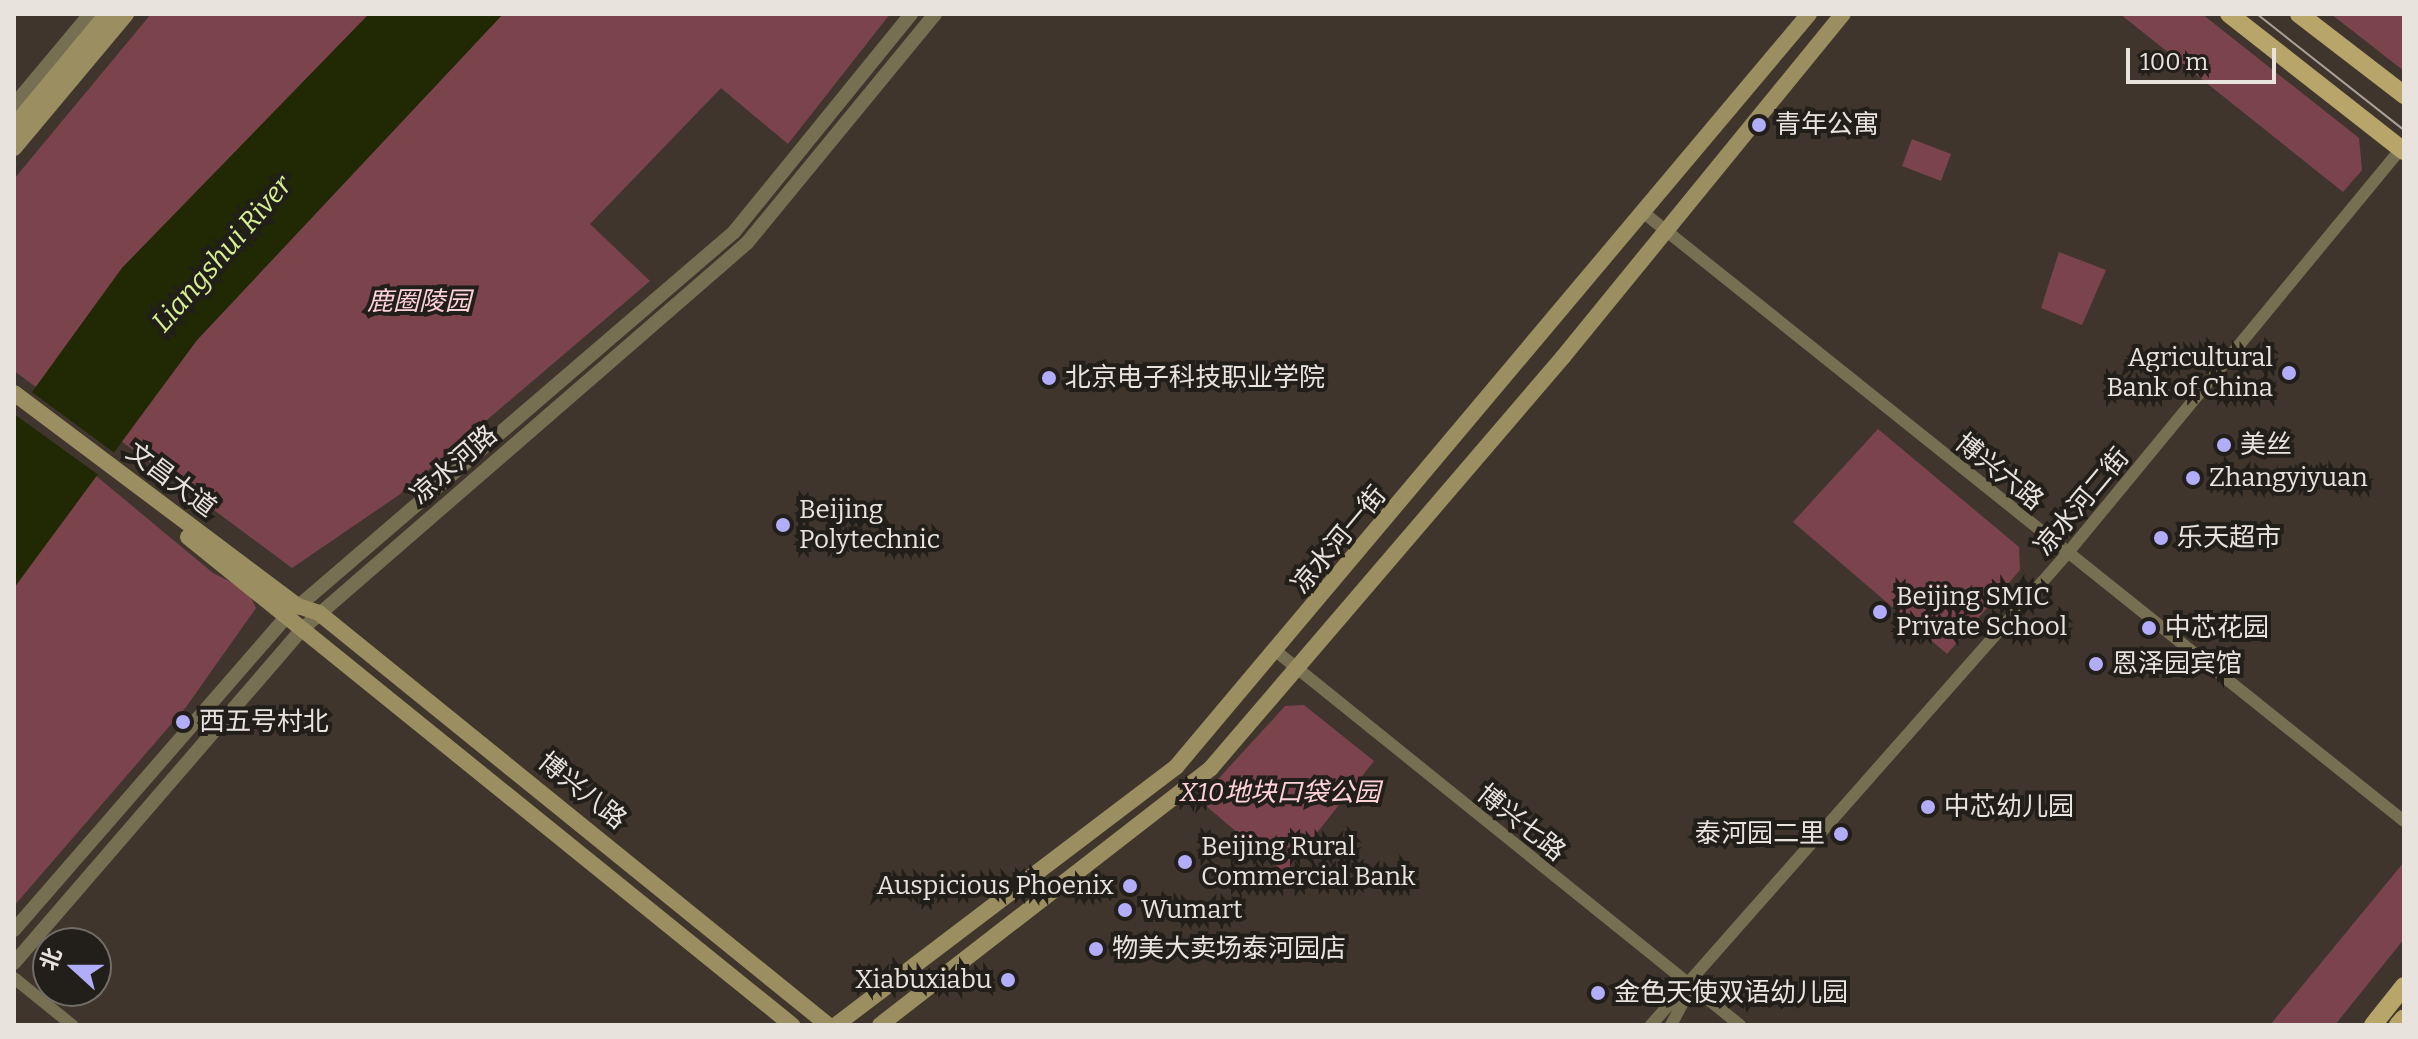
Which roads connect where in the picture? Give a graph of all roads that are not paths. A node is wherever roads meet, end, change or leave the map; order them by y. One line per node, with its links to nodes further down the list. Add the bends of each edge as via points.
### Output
1 (90, 14): 11 (street)
2 (107, 14): 12 (main road)
3 (126, 14): 13 (main road)
4 (911, 14): 21 (street, 凉水河路, via 734,232)
5 (935, 14): 22 (street, 凉水河路, via 747,243)
6 (1809, 14): 15 (main road, 凉水河一街)
7 (1843, 14): 16 (main road, 凉水河一街)
8 (2229, 14): 14 (main road)
9 (2299, 14): 10 (main road)
10 (2404, 95)
11 (14, 105)
12 (14, 126)
13 (14, 148)
14 (2403, 149): 20 (street, 凉水河二街)
15 (1644, 213): 16 (street, 博兴六路); 24 (main road, 凉水河一街)
16 (1665, 229): 20 (street, 博兴六路); 25 (main road, 凉水河一街)
17 (14, 393): 19 (main road, 文昌大道)
18 (14, 406): 19 (main road, 文昌大道)
19 (123, 480): 21 (main road, 文昌大道)
20 (2066, 555): 28 (street, 博兴六路); 33 (street, 凉水河二街)
21 (292, 611): 22 (main road, 博兴八路); 23 (main road, 博兴八路); 29 (street, 凉水河路)
22 (319, 613): 23 (street, 凉水河路); 37 (main road, 博兴八路)
23 (301, 630): 30 (street, 凉水河路); 36 (main road, 博兴八路)
24 (1277, 652): 25 (street, 博兴七路); 26 (main road, 凉水河一街)
25 (1297, 668): 27 (main road, 凉水河一街); 33 (street, 博兴七路)
26 (1242, 690): 27 (main road, via 1258,694); 38 (main road, 凉水河一街, via 1176,767)
27 (1261, 710): 39 (main road, 凉水河一街, via 1186,790)
28 (2404, 821)
29 (14, 930)
30 (14, 963)
31 (14, 978): 35 (street)
32 (2404, 986): 43 (main road)
33 (1690, 989): 40 (street, 凉水河二街); 41 (street, 凉水河二街); 42 (street, 博兴七路)
34 (2404, 1018): 44 (main road)
35 (72, 1025)
36 (792, 1025)
37 (828, 1025)
38 (836, 1025)
39 (880, 1025)
40 (1651, 1025)
41 (1671, 1025)
42 (1740, 1025)
43 (2373, 1025)
44 (2398, 1025)

